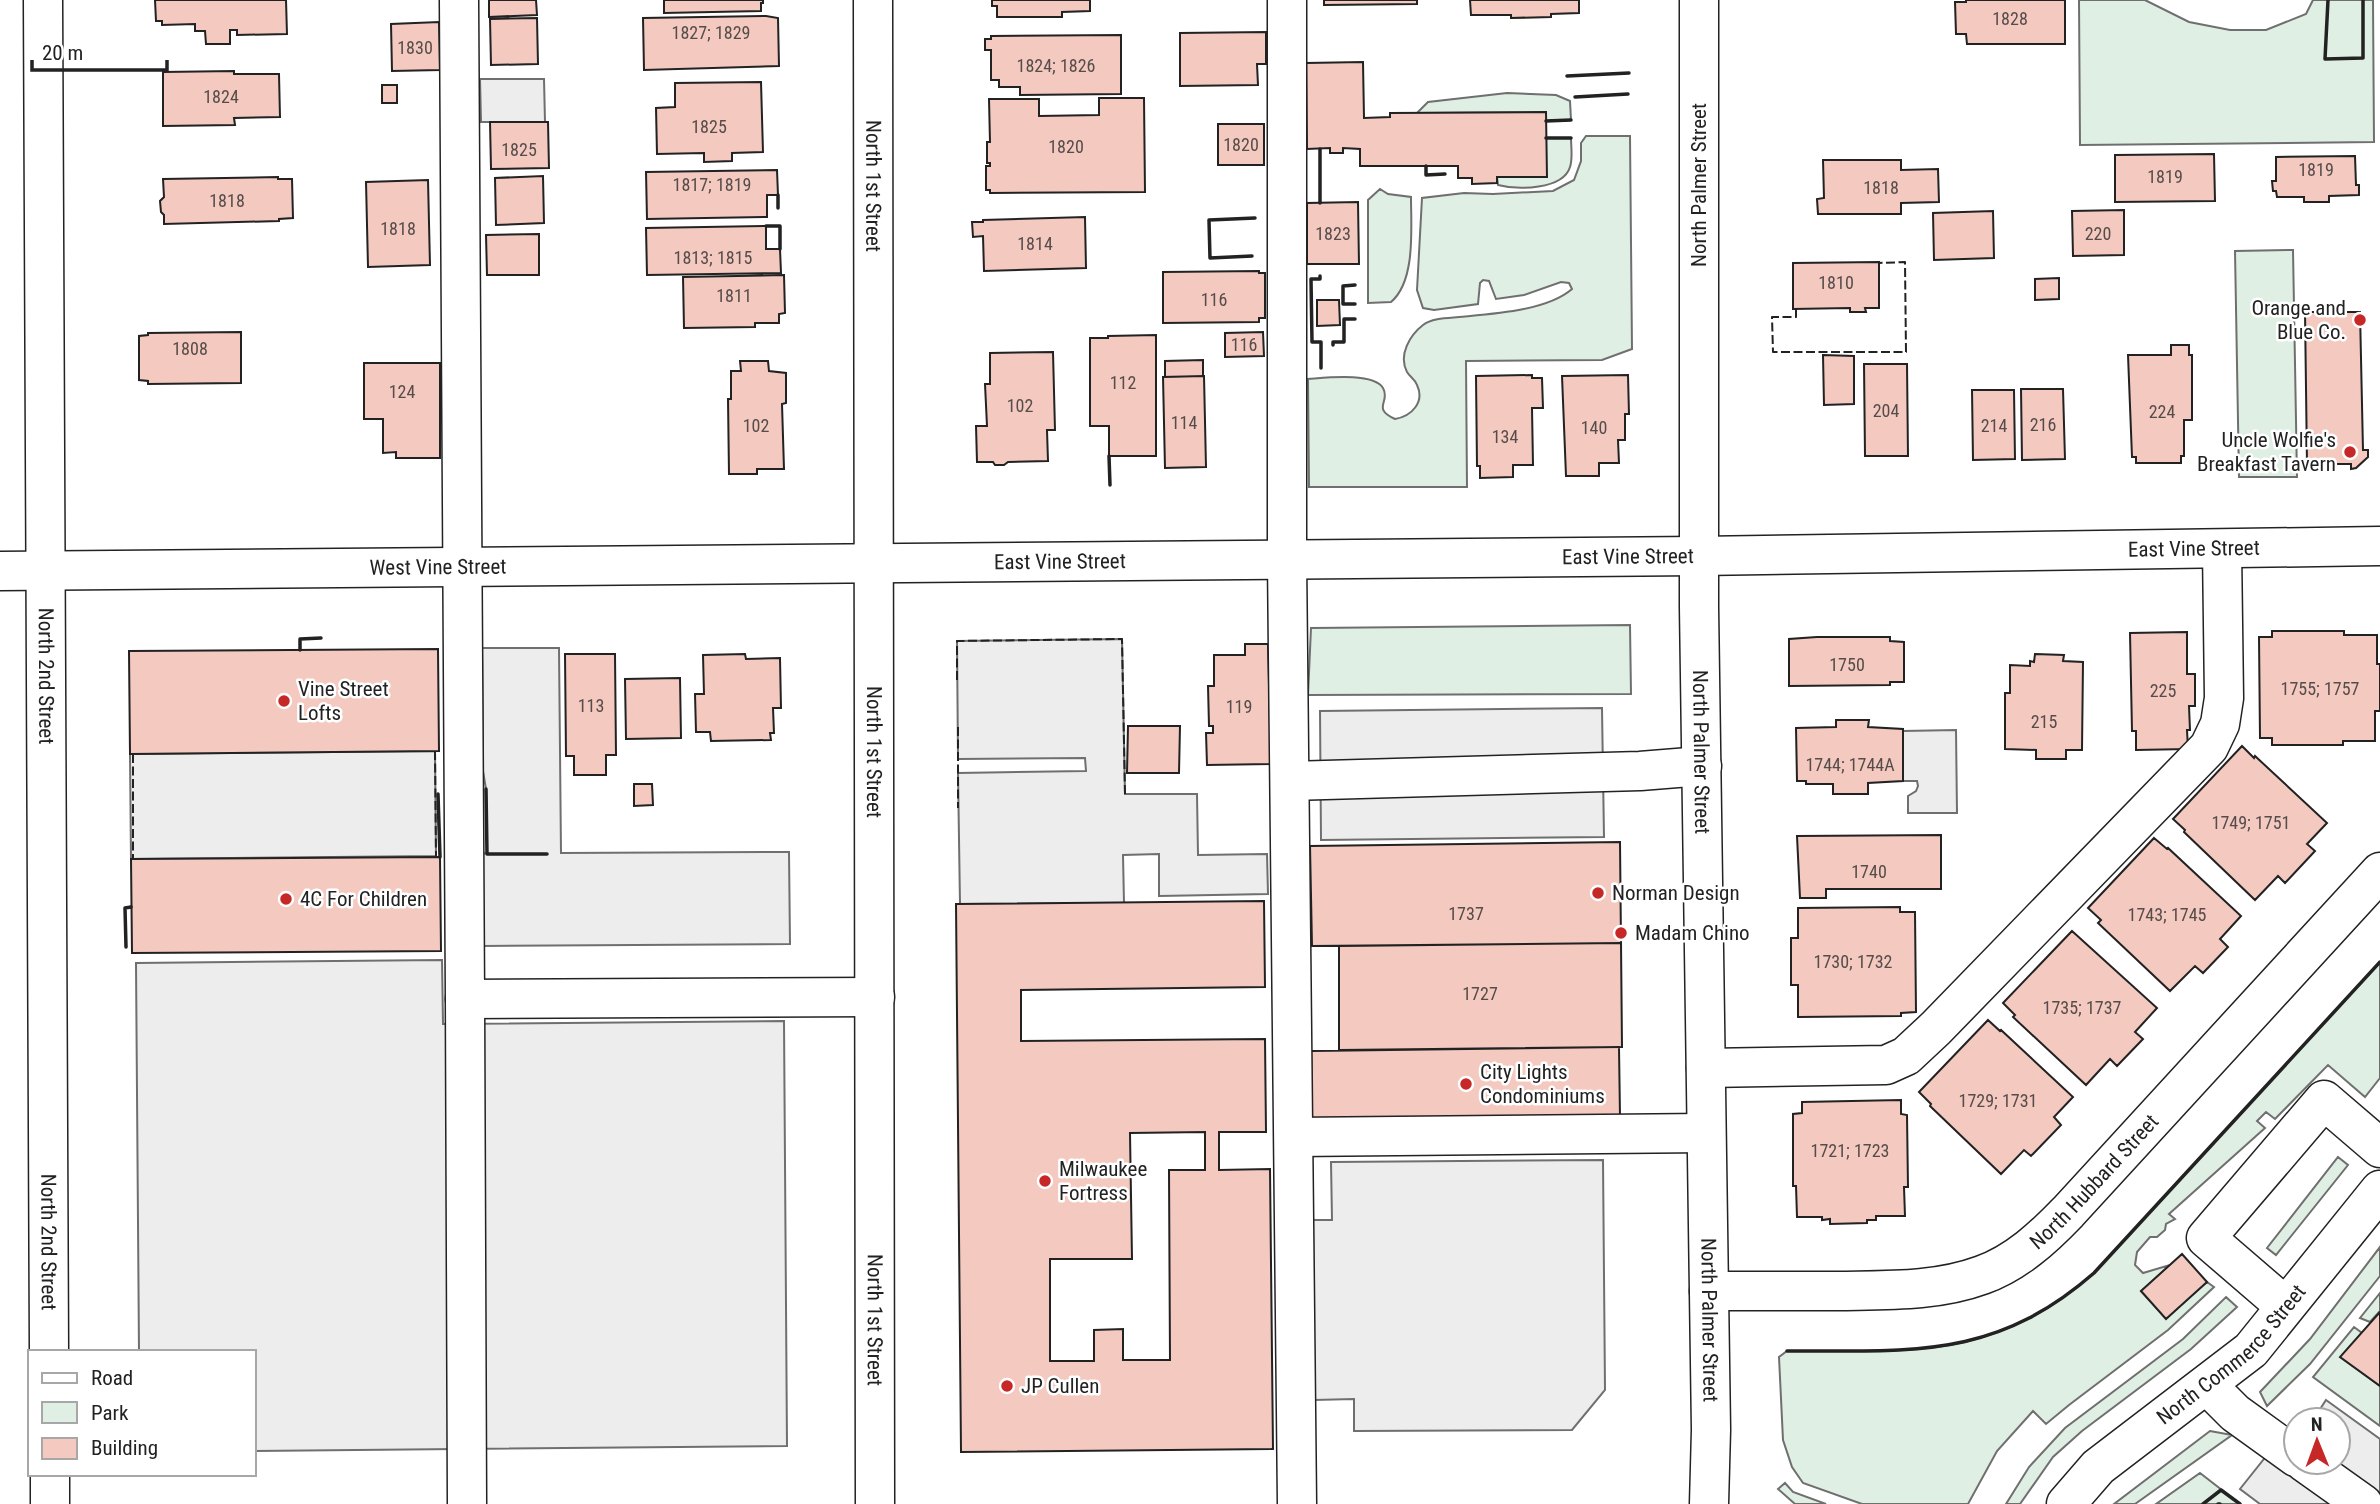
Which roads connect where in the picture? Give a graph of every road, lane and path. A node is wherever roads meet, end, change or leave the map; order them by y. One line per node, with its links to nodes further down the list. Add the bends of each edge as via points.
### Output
1 (43, 0): 12 (street, North 2nd Street)
2 (458, 0): 11 (street)
3 (873, 0): 10 (street, North 1st Street)
4 (1287, 0): 9 (street)
5 (1699, 0): 8 (street, North Palmer Street)
6 (2380, 546): 7 (street, East Vine Street)
7 (2222, 549): 8 (street, East Vine Street); 19 (street, via 2224,698 2220,724 2209,747 1936,1028 1906,1056 1886,1065)
8 (1699, 556): 9 (street, East Vine Street); 14 (street, North Palmer Street)
9 (1287, 559): 10 (street, East Vine Street); 15 (street)
10 (875, 563): 11 (street, West Vine Street); 17 (street, North 1st Street)
11 (462, 567): 12 (street, West Vine Street); 18 (street)
12 (46, 570): 13 (street, West Vine Street); 26 (street, North 2nd Street)
13 (0, 571)
14 (1702, 766): 15 (street); 19 (street, North Palmer Street)
15 (1290, 781): 21 (street)
16 (2380, 872): 24 (street, North Hubbard Street, via 2068,1212 2021,1254 1984,1275 1903,1290)
17 (875, 997): 18 (street); 33 (street, North 1st Street)
18 (465, 999): 32 (street)
19 (1706, 1068): 20 (street, North Palmer Street)
20 (1706, 1133): 21 (street); 24 (street, North Palmer Street)
21 (1294, 1137): 34 (street)
22 (2380, 1148): 25 (street, via 2324,1100 2206,1238)
23 (2380, 1190): 25 (street, North Commerce Street)
24 (1709, 1292): 35 (street, North Palmer Street)
25 (2286, 1306): 27 (street, North Commerce Street, via 2251,1350)
26 (49, 1350)
27 (2207, 1385): 28 (street, via 2235,1413); 36 (street, North Commerce Street, via 2098,1467)
28 (2282, 1447)
29 (50, 1476): 31 (street)
30 (2324, 1476): 37 (street)
31 (50, 1504)
32 (467, 1504)
33 (875, 1504)
34 (1297, 1504)
35 (1709, 1504)
36 (2066, 1504)
37 (2363, 1504)

